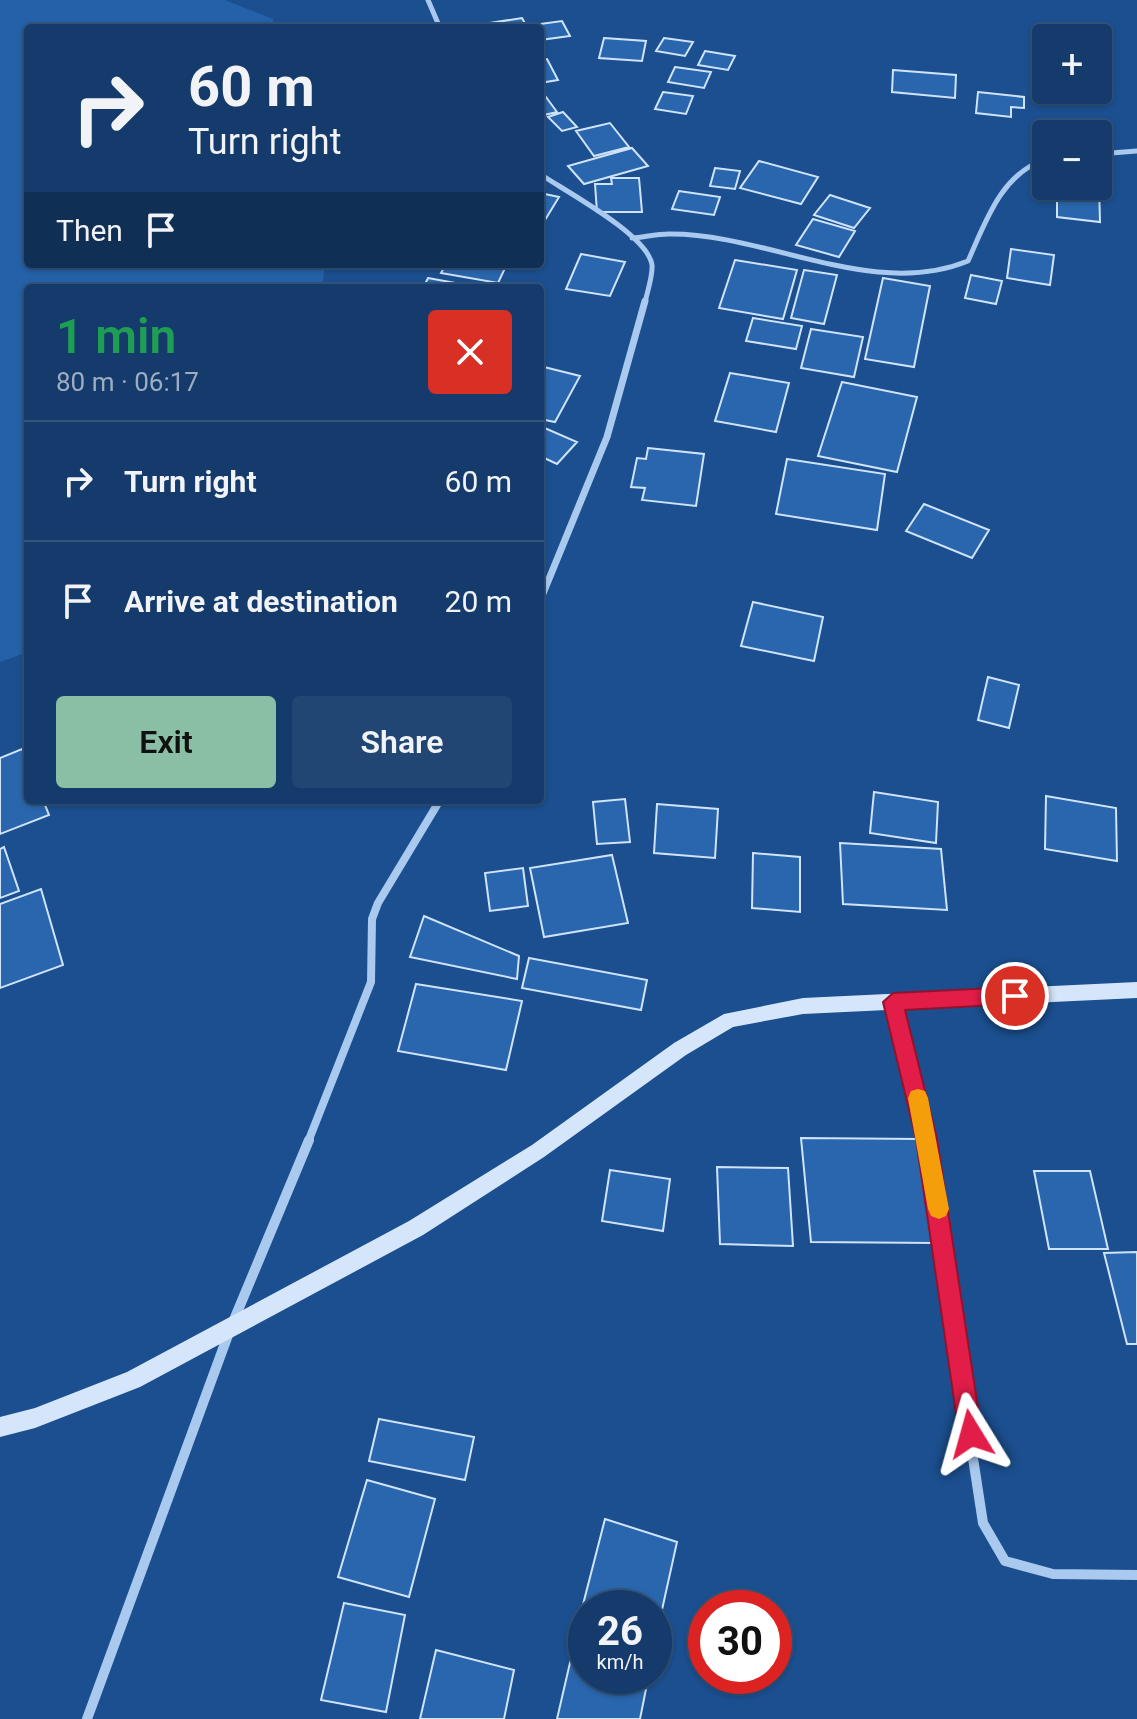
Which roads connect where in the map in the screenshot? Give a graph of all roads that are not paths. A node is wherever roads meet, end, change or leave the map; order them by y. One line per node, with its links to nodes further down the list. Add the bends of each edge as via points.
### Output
1 (428, 0): 2 (street)
2 (438, 24)
3 (1137, 151): 4 (street)
4 (1112, 153)
5 (1032, 166): 7 (street, via 1018,172 990,213 968,261 941,272 902,273 815,261 701,237)
6 (544, 177): 7 (street)
7 (632, 238): 8 (street, via 649,253 652,265 634,358 605,448)
8 (544, 592)
9 (438, 804): 12 (street, via 378,903 372,919 371,982)
10 (1137, 990): 11 (street)
11 (893, 1002): 12 (street, via 803,1006 730,1020 416,1228); 14 (street, via 921,1109 942,1229 983,1523 1005,1561 1053,1574)
12 (231, 1327): 13 (street, via 133,1380); 15 (street)
13 (0, 1427)
14 (1137, 1575)
15 (87, 1719)

